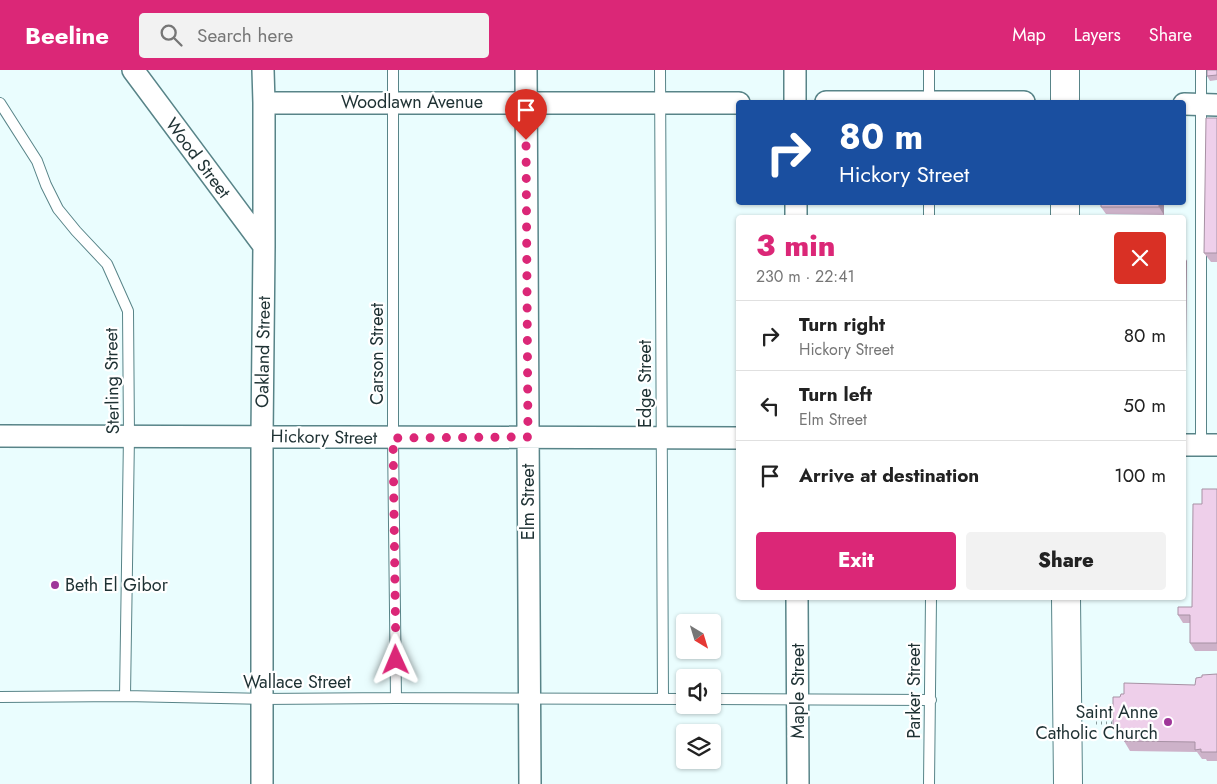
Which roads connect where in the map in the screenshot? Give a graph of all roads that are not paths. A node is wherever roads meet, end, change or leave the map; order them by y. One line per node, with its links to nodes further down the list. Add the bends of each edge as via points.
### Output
1 (133, 70): 20 (street, Wood Street)
2 (263, 70): 13 (street, Oakland Street)
3 (393, 70): 14 (lane, Carson Street)
4 (526, 70): 15 (street, Elm Street)
5 (660, 70): 18 (lane, Edge Street)
6 (795, 70): 10 (street)
7 (929, 70): 11 (lane)
8 (1065, 70): 12 (main road)
9 (1201, 70): 19 (lane)
10 (795, 100)
11 (929, 100)
12 (1065, 100)
13 (264, 102): 14 (street, Woodlawn Avenue); 20 (street, Oakland Street)
14 (393, 102): 15 (street, Woodlawn Avenue); 25 (lane, Carson Street)
15 (526, 102): 18 (street, Woodlawn Avenue); 24 (street, Elm Street)
16 (0, 103): 22 (lane, Sterling Street, via 37,161 58,209 107,264 128,311)
17 (736, 103): 18 (street, Woodlawn Avenue)
18 (660, 104): 26 (lane, Edge Street)
19 (1201, 105): 28 (lane)
20 (264, 246): 23 (street, Oakland Street)
21 (0, 436): 22 (street, Hickory Street)
22 (130, 436): 23 (street, Hickory Street); 32 (lane, Sterling Street)
23 (262, 436): 25 (street, Hickory Street); 36 (street, Oakland Street)
24 (528, 437): 25 (street, Hickory Street); 26 (street, Hickory Street); 35 (street, Elm Street)
25 (393, 438): 34 (lane, Carson Street)
26 (662, 438): 27 (street, Hickory Street); 37 (lane, Edge Street)
27 (736, 438)
28 (1201, 445)
29 (797, 600): 40 (street, Maple Street)
30 (931, 600): 41 (lane, Parker Street)
31 (1066, 600): 46 (main road)
32 (125, 696): 33 (lane, Wallace Street); 36 (lane, Wallace Street)
33 (0, 697)
34 (396, 698): 35 (lane, Wallace Street); 36 (lane, Wallace Street)
35 (530, 698): 37 (lane, Wallace Street); 43 (street, Elm Street)
36 (262, 699): 42 (street, Oakland Street)
37 (662, 699): 38 (lane, Wallace Street)
38 (676, 699)
39 (721, 699): 40 (lane)
40 (798, 699): 41 (lane); 44 (street, Maple Street)
41 (930, 700): 45 (lane, Parker Street)
42 (262, 784)
43 (530, 784)
44 (798, 784)
45 (929, 784)
46 (1068, 784)

